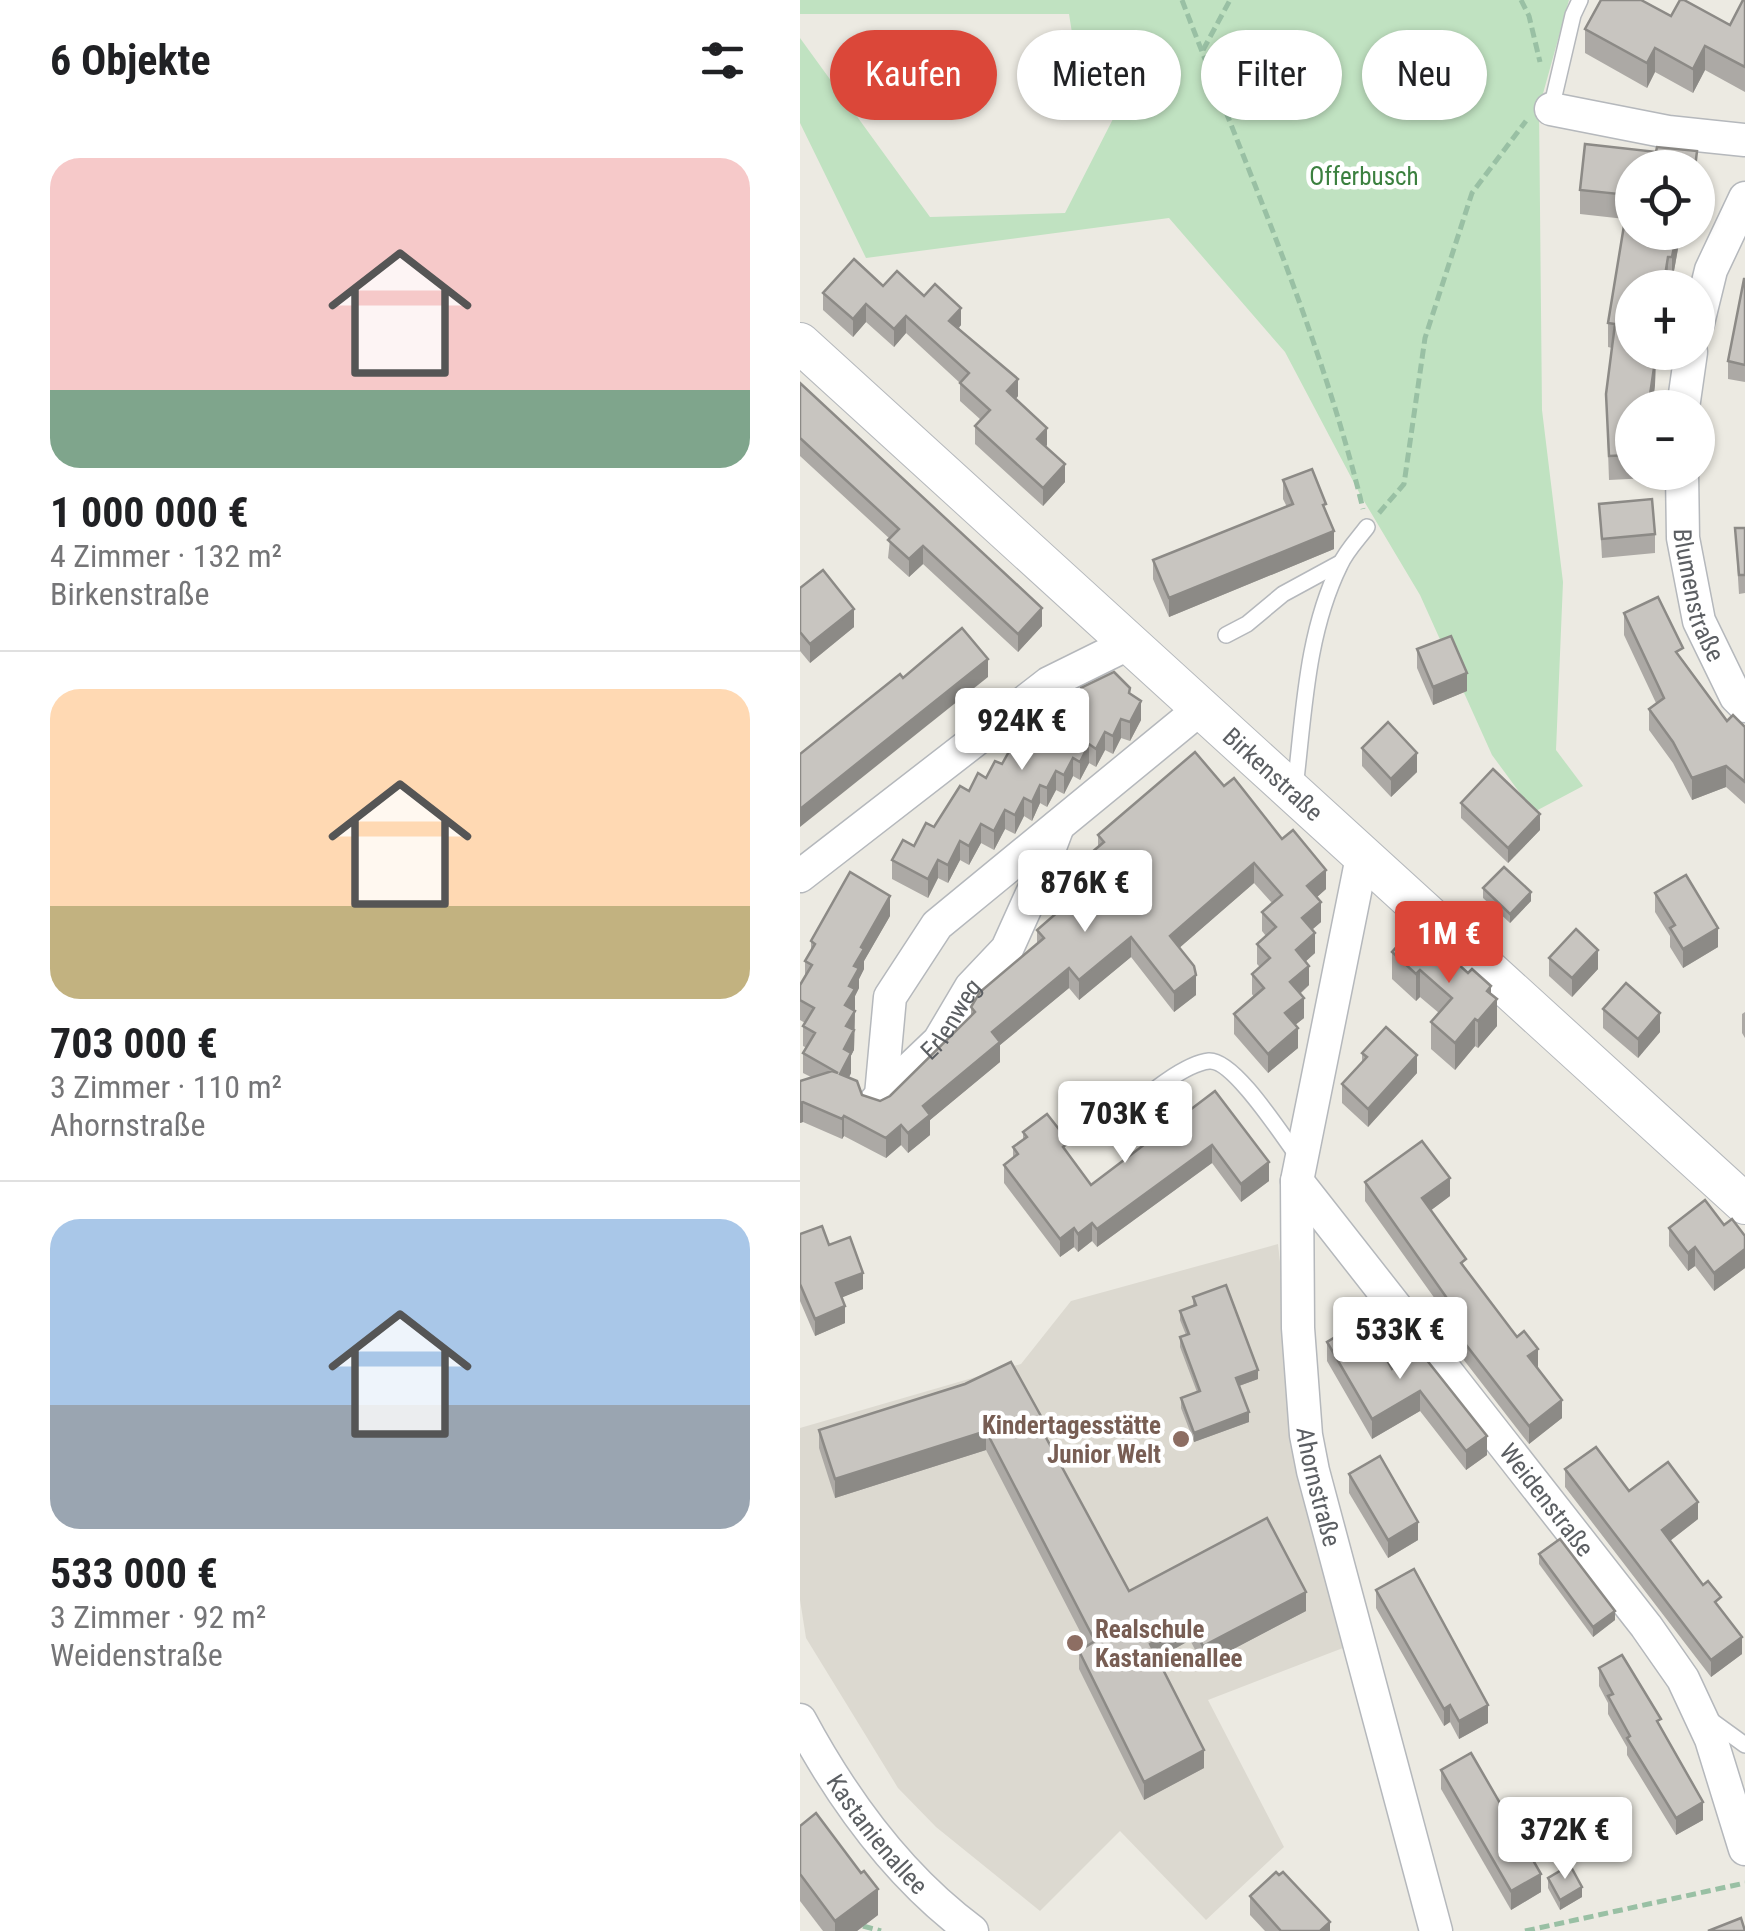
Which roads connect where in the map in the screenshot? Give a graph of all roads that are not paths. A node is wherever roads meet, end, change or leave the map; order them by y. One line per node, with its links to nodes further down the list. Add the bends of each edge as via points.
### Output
1 (1580, 0): 2 (lane)
2 (1550, 109): 3 (street)
3 (1745, 140)
4 (1745, 198): 5 (street)
5 (1711, 270)
6 (800, 343): 11 (street, Birkenstraße)
7 (1683, 490): 12 (street, Blumenstraße, via 1699,621)
8 (1367, 526): 9 (lane)
9 (1340, 563): 10 (lane); 14 (lane, via 1310,667)
10 (1226, 634)
11 (1128, 644): 13 (street, Birkenstraße); 17 (street, via 1049,683)
12 (1745, 706)
13 (1200, 709): 14 (street, Birkenstraße); 15 (street, Erlenweg)
14 (1294, 792): 16 (street, Birkenstraße)
15 (1058, 826): 15 (street, Erlenweg, via 937,926 908,968 890,997 874,1103 939,1041 971,987 1008,949)
16 (1362, 856): 19 (street, Ahornstraße); 20 (street, Birkenstraße)
17 (800, 876)
18 (1104, 1130): 19 (lane, via 1185,1069 1211,1060 1237,1076)
19 (1299, 1171): 21 (street, Weidenstraße, via 1646,1626); 26 (street, Ahornstraße, via 1298,1328 1306,1435)
20 (1745, 1204)
21 (1697, 1709): 23 (lane); 24 (street, Weidenstraße)
22 (800, 1720): 25 (street, Kastanienallee, via 869,1828)
23 (1745, 1744)
24 (1745, 1849)
25 (958, 1927)
26 (1436, 1931)

